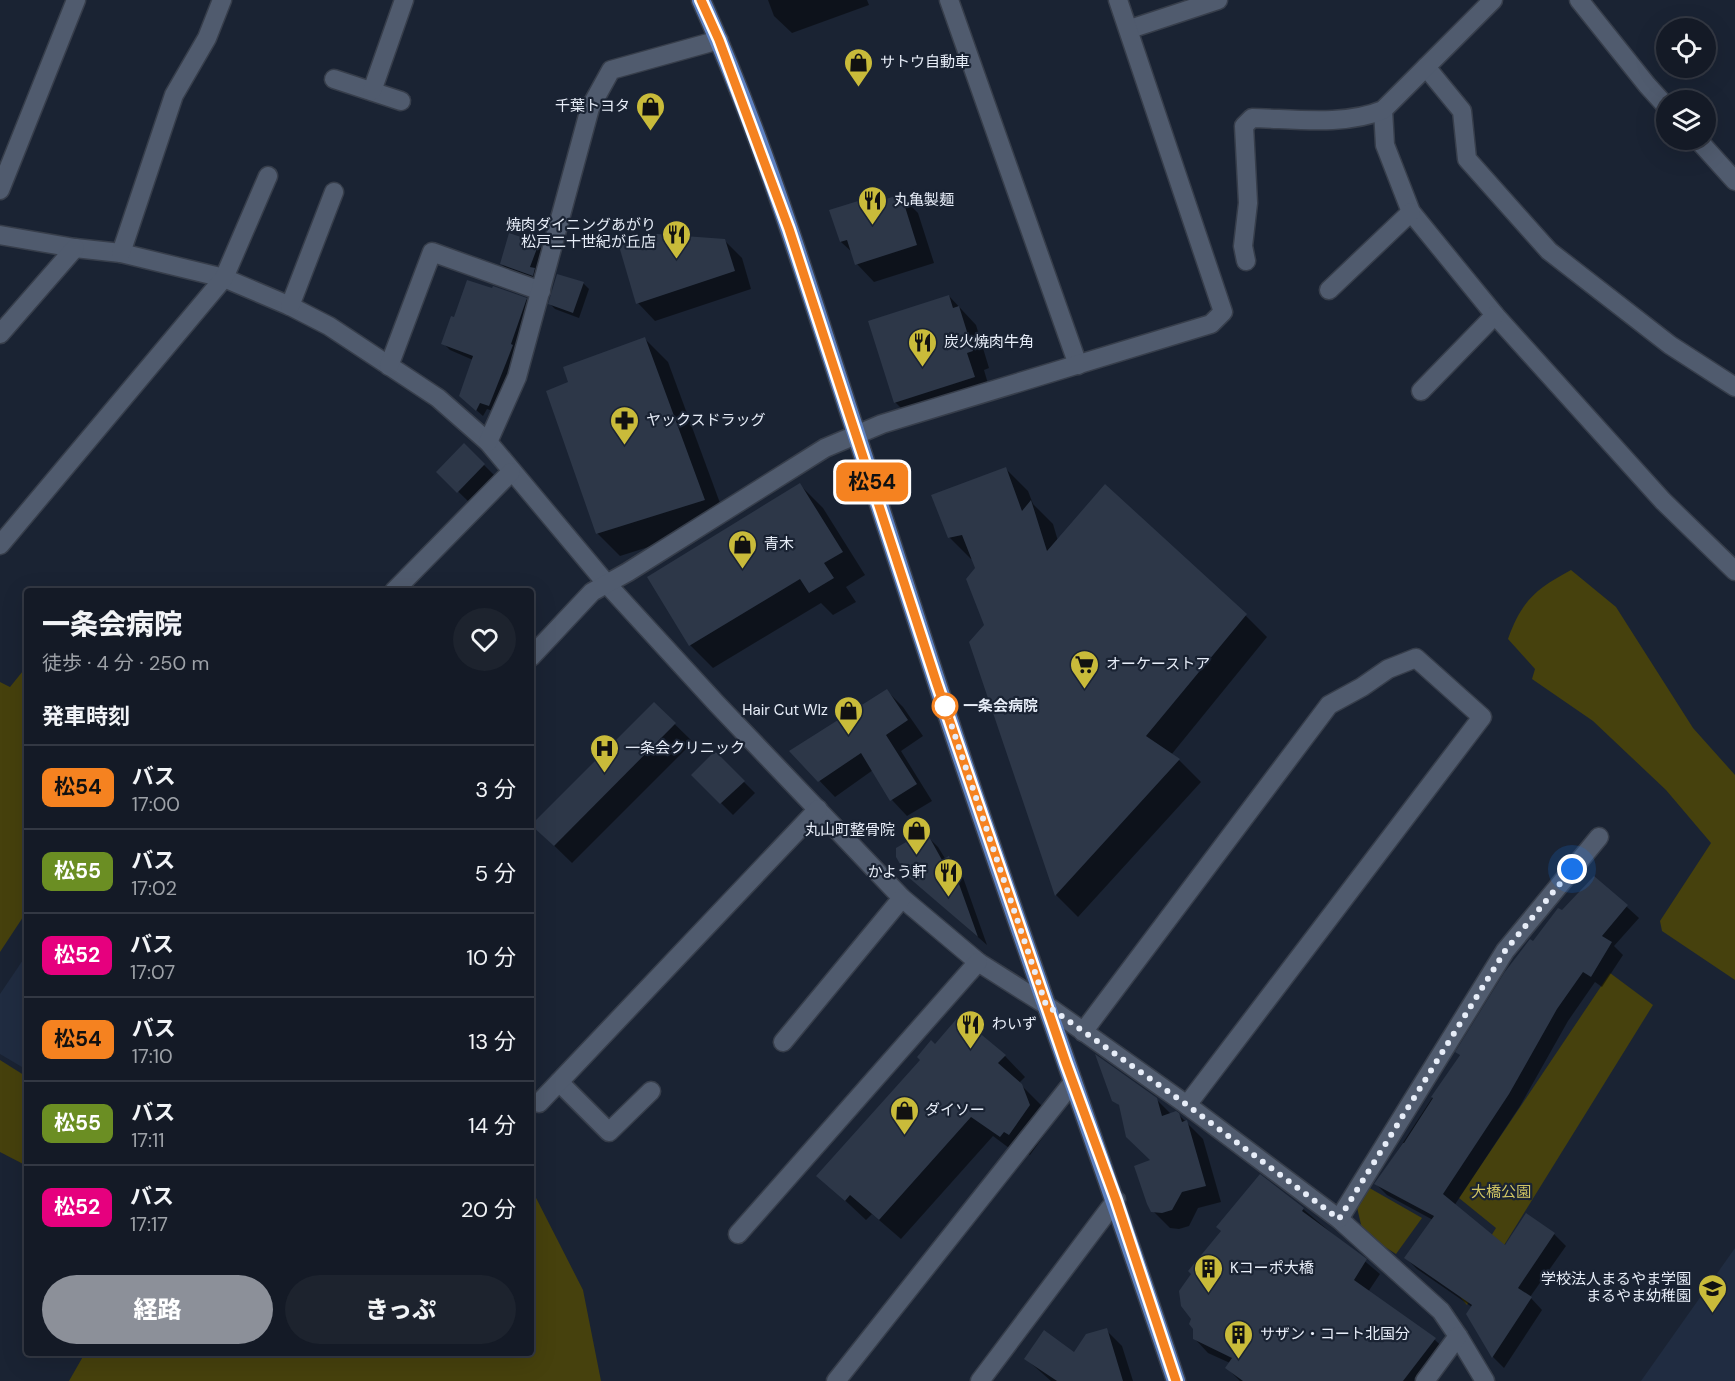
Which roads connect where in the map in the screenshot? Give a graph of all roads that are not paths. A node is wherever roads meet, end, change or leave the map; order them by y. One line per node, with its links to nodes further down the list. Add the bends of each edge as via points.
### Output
1 (76, 0): 21 (street)
2 (222, 0): 26 (street, via 207,38 174,95)
3 (404, 0): 14 (street)
4 (701, 0): 11 (main road)
5 (948, 0): 34 (street)
6 (1118, 0): 10 (street)
7 (1218, 0): 10 (street)
8 (1493, 0): 12 (street)
9 (1579, 0): 15 (street)
10 (1130, 29): 34 (street, via 1222,312 1211,324)
11 (719, 40): 30 (street, via 611,70 590,108); 38 (main road, via 789,229)
12 (1426, 67): 17 (street); 36 (street, via 1462,111 1467,159 1549,251 1670,345)
13 (334, 79): 14 (street)
14 (372, 92): 16 (street)
15 (1656, 94)
16 (401, 101)
17 (1383, 110): 23 (street, via 1385,145); 27 (street, via 1368,116 1318,120 1252,118 1244,126)
18 (1707, 150): 20 (street)
19 (268, 176): 28 (street)
20 (1735, 182)
21 (0, 190)
22 (334, 192): 31 (street)
23 (1411, 212): 29 (street); 32 (street)
24 (0, 235): 25 (street)
25 (75, 248): 26 (street); 33 (street)
26 (121, 253): 28 (street)
27 (1246, 261)
28 (224, 278): 31 (street); 41 (street)
29 (1329, 290)
30 (541, 291): 35 (street, via 432,252); 39 (street, via 517,376)
31 (290, 306): 35 (street, via 329,326)
32 (1495, 315): 37 (street); 42 (street, via 1663,501)
33 (0, 334)
34 (1078, 364): 38 (street)
35 (389, 366): 39 (street, via 438,398)
36 (1735, 387)
37 (1421, 391)
38 (857, 435): 43 (street, via 825,448); 50 (main road)
39 (488, 442): 40 (street)
40 (511, 472): 43 (street); 44 (street)
41 (0, 545)
42 (1735, 571)
43 (606, 583): 45 (street, via 592,592); 46 (street)
44 (397, 588)
45 (534, 654)
46 (818, 809): 48 (street); 53 (street)
47 (1599, 837): 59 (street, via 1505,951)
48 (902, 898): 49 (street); 52 (street)
49 (978, 962): 50 (street); 60 (street)
50 (1046, 1005): 51 (street); 54 (main road)
51 (1083, 1032): 57 (street); 57 (street, via 1329,705 1388,669 1416,658 1482,717)
52 (783, 1042)
53 (559, 1082): 55 (street, via 609,1132); 56 (street)
54 (1073, 1082): 58 (main road); 62 (street)
55 (651, 1091)
56 (539, 1103)
57 (1187, 1105): 59 (street)
58 (1116, 1200): 63 (street); 64 (main road)
59 (1339, 1219): 61 (street, via 1441,1311)
60 (738, 1234)
61 (1458, 1336): 65 (street); 66 (street)
62 (836, 1381)
63 (980, 1381)
64 (1176, 1381)
65 (1425, 1381)
66 (1485, 1381)

